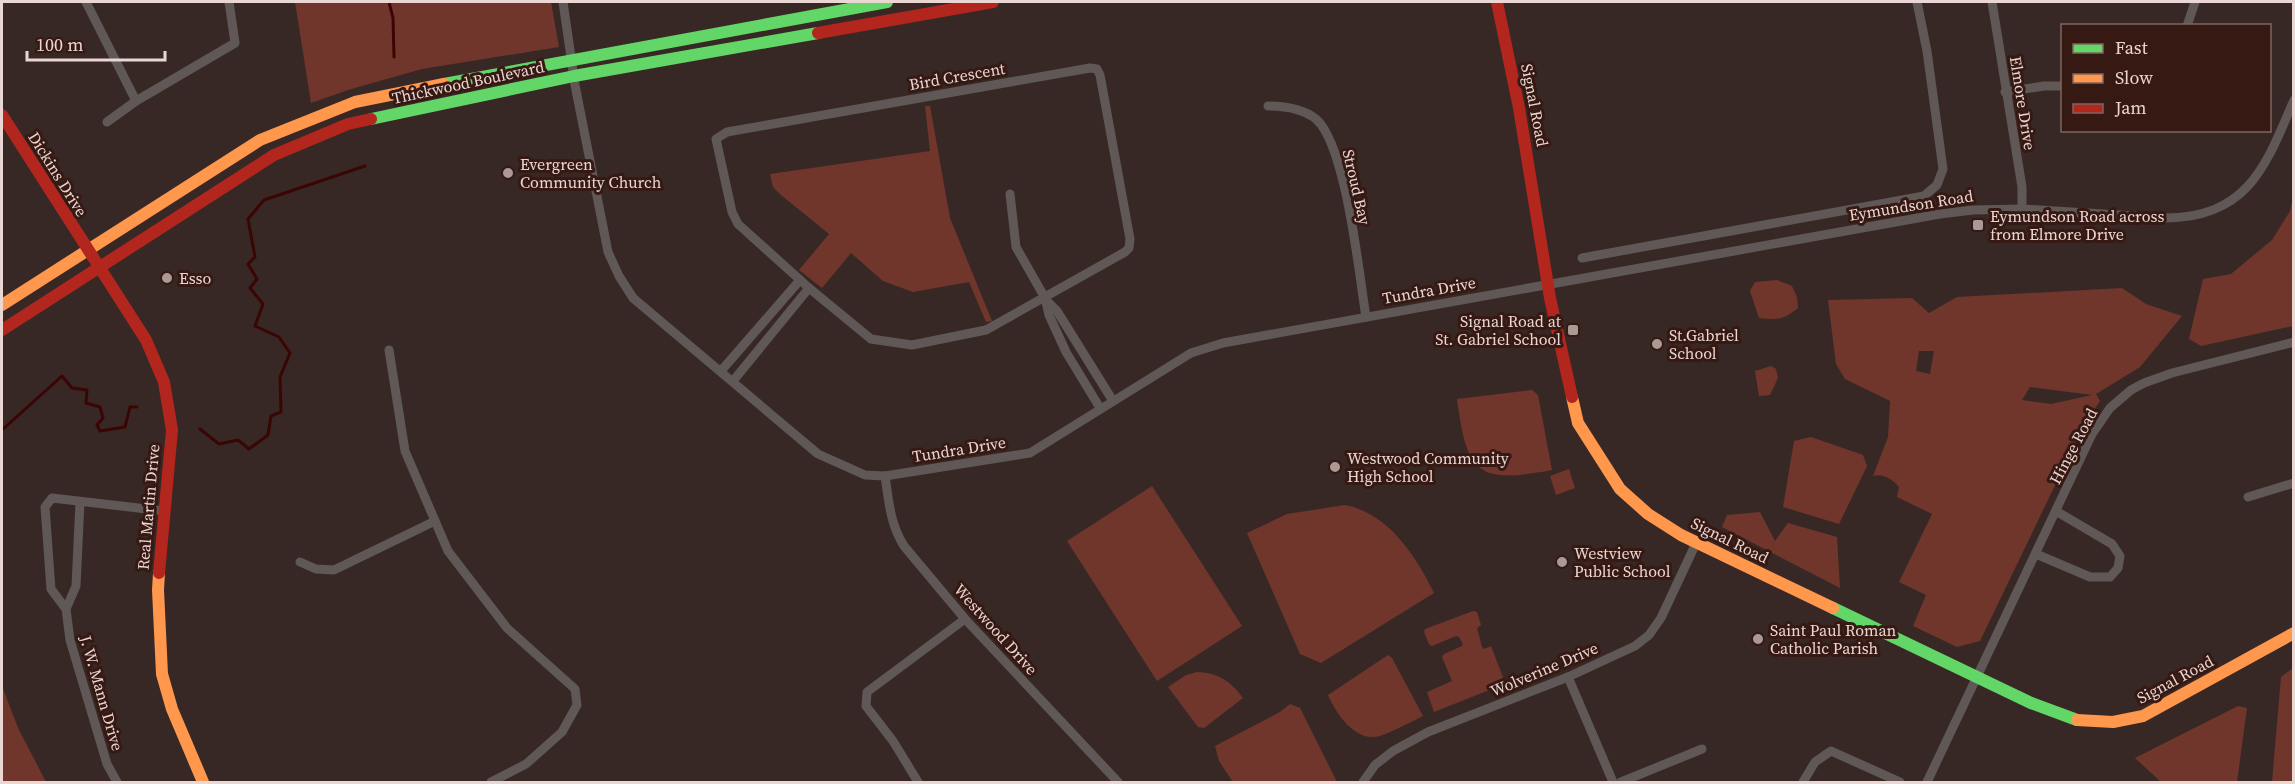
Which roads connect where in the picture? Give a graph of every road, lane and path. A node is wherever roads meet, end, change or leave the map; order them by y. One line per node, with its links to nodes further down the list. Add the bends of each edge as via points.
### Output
1 (86, 2): 16 (street)
2 (229, 2): 16 (street, via 235,43)
3 (562, 2): 11 (street, Tundra Drive)
4 (887, 2): 11 (main road, Thickwood Boulevard)
5 (993, 2): 12 (main road, Thickwood Boulevard)
6 (1497, 2): 28 (main road, Signal Road)
7 (1917, 2): 22 (street, via 1943,159 1942,176 1931,191 1917,199)
8 (1992, 2): 14 (street, Elmore Drive)
9 (2196, 2): 10 (street)
10 (2188, 24)
11 (572, 59): 12 (street, Tundra Drive); 23 (main road, Thickwood Boulevard, via 355,102 260,141)
12 (574, 76): 26 (main road, Thickwood Boulevard, via 348,124 274,155); 40 (street, Tundra Drive, via 608,252 619,276 633,297)
13 (2061, 86): 14 (street)
14 (2005, 92): 21 (street, Elmore Drive, via 2022,187)
15 (2294, 100): 21 (street, Eymundson Road, via 2262,170 2237,197 2220,207 2175,218)
16 (136, 101): 19 (street)
17 (1269, 106): 32 (street, Stroud Bay, via 1288,105 1315,118 1326,131 1340,163)
18 (2, 115): 23 (main road, Dickins Drive)
19 (107, 122)
20 (1010, 194): 30 (street, via 1016,247)
21 (2022, 209): 25 (street, Eymundson Road, via 1940,214)
22 (1644, 247): 24 (street); 25 (street)
23 (86, 250): 26 (main road, Real Martin Drive); 31 (main road, Thickwood Boulevard)
24 (1582, 258)
25 (1647, 266): 28 (street, Eymundson Road)
26 (98, 267): 34 (main road, Thickwood Boulevard); 48 (main road, Real Martin Drive, via 146,340 164,382 172,430)
27 (800, 280): 29 (street, Bird Crescent); 30 (street, Bird Crescent, via 738,224 716,139 727,132 1097,69 1129,248); 33 (street)
28 (1548, 284): 32 (street, Tundra Drive); 51 (main road, Signal Road, via 1578,423 1620,489 1648,514)
29 (809, 288): 30 (street, Bird Crescent, via 871,339 912,345 986,330); 35 (street)
30 (1045, 298): 37 (street); 39 (street)
31 (2, 305)
32 (1366, 317): 42 (street, Tundra Drive, via 1212,345 1191,353)
33 (761, 324): 35 (street); 40 (street)
34 (2, 330)
35 (772, 334): 41 (street)
36 (2294, 342): 49 (street, Hinge Road, via 2166,374 2131,390 2102,419)
37 (1078, 345): 39 (street); 42 (street)
38 (389, 350): 50 (street, via 405,451)
39 (1066, 352): 43 (street)
40 (721, 371): 41 (street, Tundra Drive)
41 (733, 381): 44 (street, Tundra Drive, via 818,454 865,475)
42 (1113, 400): 43 (street, Tundra Drive)
43 (1100, 408): 44 (street, Tundra Drive, via 1030,453)
44 (885, 476): 55 (street, Westwood Drive, via 896,534)
45 (2294, 483): 46 (street)
46 (2248, 497)
47 (80, 502): 48 (street, J. W. Mann Drive); 54 (street, J. W. Mann Drive, via 76,586); 54 (street, J. W. Mann Drive, via 52,498 45,507 51,589)
48 (164, 511): 61 (main road, Real Martin Drive, via 158,590 162,674)
49 (2056, 511): 52 (street, Hinge Road); 52 (street, via 2112,544 2120,556 2118,568 2110,577 2091,578)
50 (435, 521): 53 (street, via 334,570 316,569); 62 (street, via 448,551 507,628 575,689 578,705 562,732 526,764)
51 (1697, 542): 57 (street, Wolverine Drive, via 1649,635 1635,646); 58 (main road, Signal Road)
52 (2036, 554): 58 (street, Hinge Road)
53 (300, 562)
54 (66, 609): 60 (street, J. W. Mann Drive, via 70,640 107,764)
55 (965, 619): 63 (street, via 867,692 866,706); 64 (street, Westwood Drive)
56 (2294, 633): 58 (main road, Signal Road, via 2161,707 2127,721 2077,721)
57 (1568, 677): 65 (street, Wolverine Drive, via 1428,732 1375,765); 66 (street)
58 (1978, 678): 70 (street)
59 (1702, 749): 67 (street)
60 (117, 783)
61 (202, 783)
62 (491, 783)
63 (918, 783)
64 (1118, 783)
65 (1363, 783)
66 (1613, 783)
67 (1621, 783)
68 (1803, 783): 69 (street, via 1815,762 1831,751)
69 (1900, 783)
70 (1927, 783)

